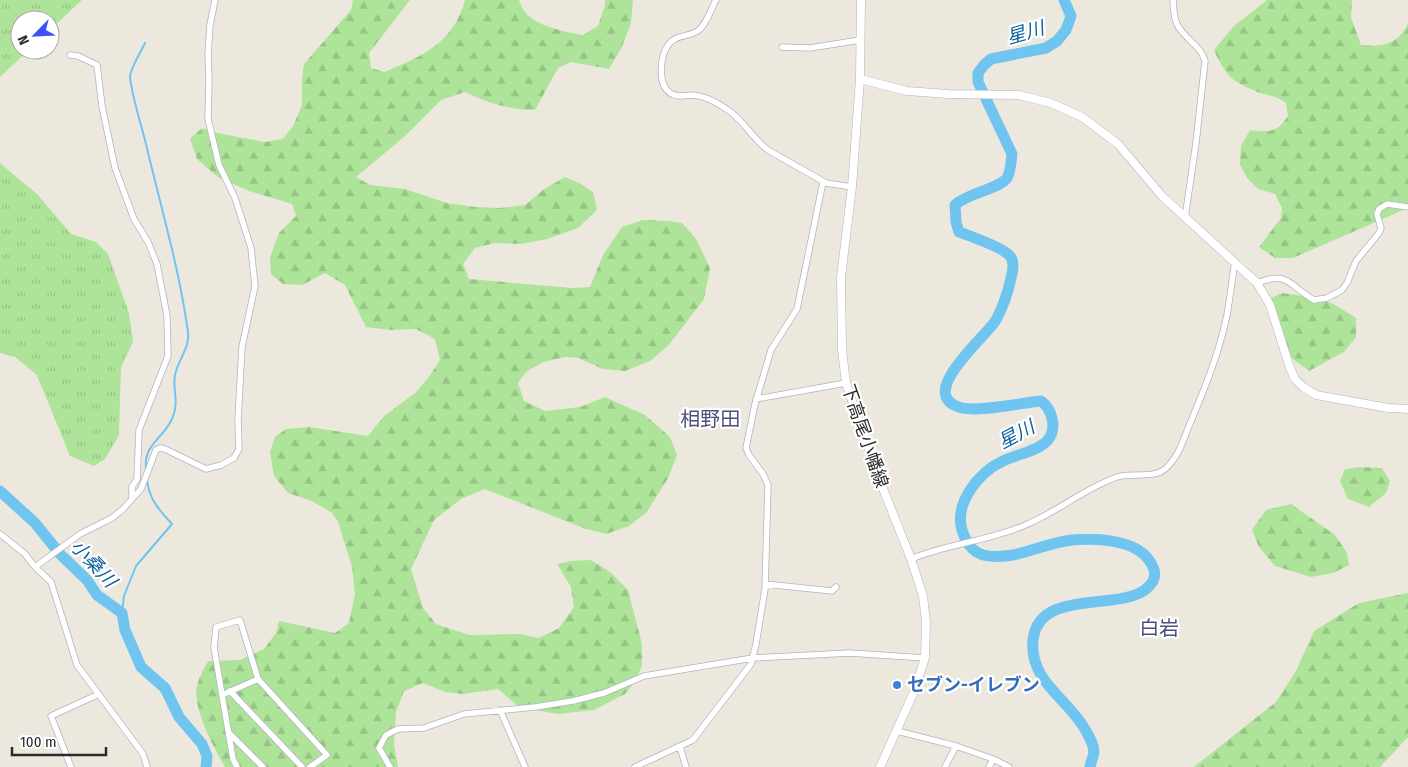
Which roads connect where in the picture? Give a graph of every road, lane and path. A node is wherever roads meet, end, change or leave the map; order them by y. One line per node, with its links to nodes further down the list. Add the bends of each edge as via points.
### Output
1 (215, 0): 18 (street, via 208,54 208,119 219,164 235,198 254,266 255,286 242,347 239,449 234,458 206,469 165,449 158,449 141,489)
2 (716, 0): 9 (street, via 698,31 672,41 665,50 661,70 668,92 676,96 701,97 721,105 744,123 762,146)
3 (861, 0): 5 (main road, 下高尾小幡線)
4 (1173, 0): 12 (street, via 1177,26 1203,52 1205,61)
5 (860, 40): 6 (street, via 810,48); 8 (main road, 下高尾小幡線)
6 (782, 47)
7 (70, 55): 18 (street, via 97,65 115,168 134,219 157,264 168,316 168,356 139,430 137,479 132,487)
8 (860, 79): 10 (main road, 下高尾小幡線); 12 (main road, via 907,91 1019,95 1051,103 1082,117 1118,144)
9 (823, 182): 10 (street); 16 (street, via 797,309 771,350)
10 (852, 187): 15 (main road, 下高尾小幡線, via 841,277)
11 (1408, 207): 14 (street, via 1388,204 1379,209 1379,233 1356,261 1342,290 1333,296 1314,300 1289,281 1277,278)
12 (1185, 218): 13 (main road)
13 (1235, 262): 14 (main road); 20 (street, via 1227,315 1216,357 1178,452 1164,470 1119,476 1022,527)
14 (1257, 283): 17 (main road, via 1270,305 1290,368 1303,387 1316,395)
15 (846, 383): 16 (street); 20 (main road, 下高尾小幡線)
16 (756, 400): 22 (street, via 746,448 768,485)
17 (1408, 409)
18 (132, 498): 21 (street, via 112,518 80,534)
19 (0, 534): 21 (street, via 25,554)
20 (911, 559): 25 (main road, 下高尾小幡線, via 926,622)
21 (35, 567): 28 (street, via 51,582 77,665)
22 (765, 584): 23 (street, via 832,592); 24 (street)
23 (836, 587)
24 (753, 658): 25 (street, via 850,653); 30 (street, via 644,676 604,693 573,701); 34 (street, via 693,740)
25 (925, 658): 31 (main road, 下高尾小幡線)
26 (258, 679): 27 (street); 29 (street, via 240,620 216,627 214,647); 41 (street, via 327,754)
27 (230, 691): 29 (street); 40 (street)
28 (99, 694): 36 (street, via 51,716); 37 (street, via 143,754)
29 (222, 695): 32 (street)
30 (500, 710): 42 (street, via 464,714 424,728 393,730 379,748); 43 (street)
31 (897, 730): 33 (street); 46 (main road, 下高尾小幡線)
32 (228, 732): 38 (street); 39 (street)
33 (956, 746): 35 (street); 47 (street)
34 (680, 747): 44 (street); 45 (street)
35 (993, 759): 48 (street); 49 (street)
36 (71, 767)
37 (147, 767)
38 (237, 767)
39 (263, 767)
40 (302, 767)
41 (310, 767)
42 (390, 767)
43 (525, 767)
44 (635, 767)
45 (686, 767)
46 (880, 767)
47 (945, 767)
48 (989, 767)
49 (1009, 767)

